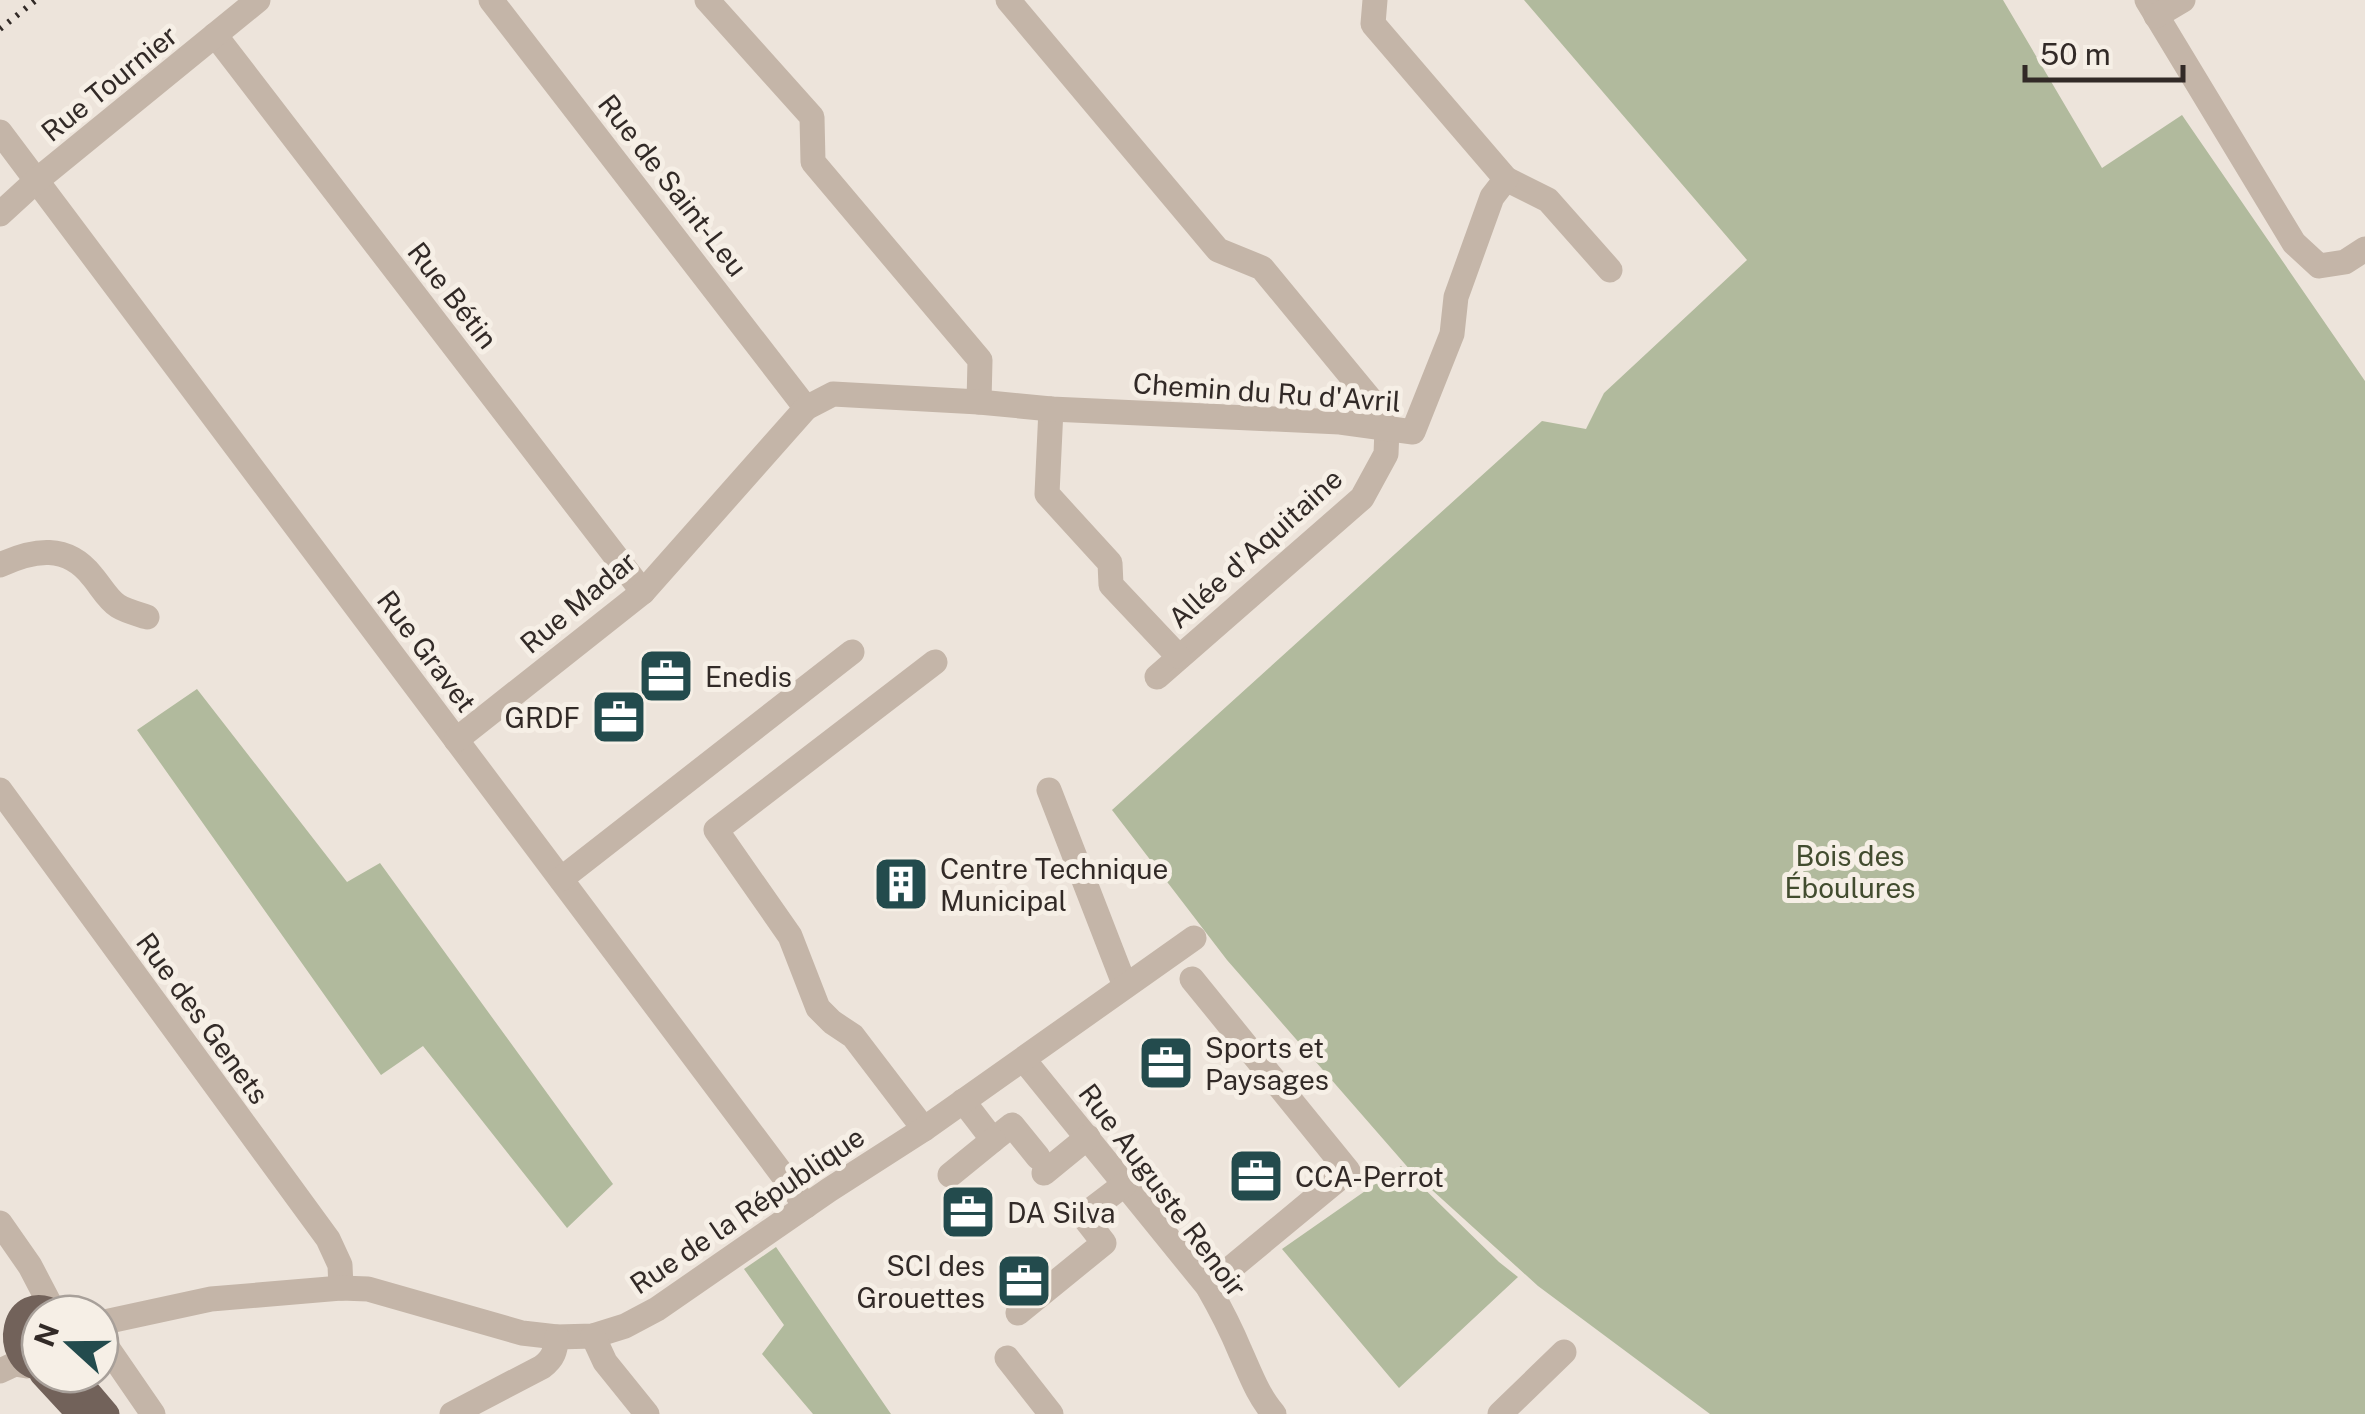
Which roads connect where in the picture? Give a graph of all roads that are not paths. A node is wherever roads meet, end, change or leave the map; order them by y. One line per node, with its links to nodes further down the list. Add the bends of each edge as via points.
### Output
1 (258, 0): 8 (street, Rue Tournier)
2 (491, 0): 16 (street, Rue de Saint-Leu)
3 (707, 0): 15 (street, via 812,118 814,162 980,360)
4 (1008, 0): 18 (street, via 1218,250 1262,268)
5 (1374, 0): 10 (street, via 1373,24)
6 (2183, 0): 7 (street)
7 (2152, 8): 13 (street, via 2294,243 2318,266 2345,262)
8 (214, 35): 11 (street, Rue Tournier); 20 (street, Rue Bétin)
9 (0, 132): 11 (street, Rue Gravet)
10 (1506, 179): 14 (street, via 1548,200); 18 (street, Chemin du Ru d'Avril, via 1492,197 1456,297 1452,334 1413,432)
11 (36, 181): 12 (street, Rue Tournier); 26 (street, Rue Gravet)
12 (0, 214)
13 (2365, 249)
14 (1610, 270)
15 (978, 402): 16 (street, Chemin du Ru d'Avril, via 832,394); 17 (street, Chemin du Ru d'Avril)
16 (806, 408): 20 (street, Rue Madar)
17 (1052, 409): 18 (street, Chemin du Ru d'Avril); 23 (street, Allée d'Aquitaine, via 1048,494 1110,563 1111,585)
18 (1388, 429): 23 (street, Allée d'Aquitaine, via 1386,454 1362,498)
19 (0, 565): 21 (street, via 23,554 68,556 82,562 116,606)
20 (643, 592): 26 (street, Rue Madar)
21 (148, 617)
22 (852, 652): 29 (street)
23 (1178, 656): 25 (street, Allée d'Aquitaine)
24 (935, 662): 35 (street, via 716,830 790,936 818,1008 854,1036)
25 (1157, 677)
26 (456, 740): 29 (street, Rue Gravet)
27 (0, 790): 44 (street, Rue des Genets, via 328,1239)
28 (1049, 790): 32 (street)
29 (560, 879): 40 (street, Rue Gravet)
30 (1194, 938): 32 (street, Rue de la République)
31 (1192, 980): 45 (street, via 1348,1171)
32 (1124, 986): 33 (street, Rue de la République)
33 (1024, 1060): 34 (street, Rue de la République); 36 (street, Rue Auguste Renoir)
34 (963, 1102): 35 (street, Rue de la République); 37 (street)
35 (924, 1129): 40 (street, Rue de la République)
36 (1088, 1137): 37 (street, via 1041,1165 1012,1124); 39 (street, Rue Auguste Renoir)
37 (993, 1140): 38 (street)
38 (950, 1174)
39 (1120, 1177): 41 (street); 45 (street, Rue Auguste Renoir); 48 (street, via 1083,1216 1104,1243)
40 (806, 1206): 50 (street, Rue de la République, via 657,1309)
41 (1069, 1206)
42 (0, 1223): 43 (street)
43 (30, 1266): 46 (street); 47 (street)
44 (341, 1288): 49 (street, Rue de la République, via 211,1299); 51 (street, Rue de la République, via 368,1288)
45 (1208, 1288): 64 (street, Rue Auguste Renoir)
46 (31, 1294)
47 (45, 1294)
48 (1018, 1312)
49 (120, 1319)
50 (593, 1336): 51 (street, Rue de la République); 62 (street)
51 (557, 1337): 61 (street, via 552,1360)
52 (1564, 1352): 57 (street)
53 (1020, 1361): 63 (street)
54 (120, 1366): 60 (street)
55 (61, 1394): 58 (main road)
56 (90, 1394): 59 (main road)
57 (1520, 1394): 65 (street); 66 (street)
58 (79, 1414)
59 (107, 1414)
60 (153, 1414)
61 (452, 1414)
62 (647, 1414)
63 (1051, 1414)
64 (1274, 1414)
65 (1500, 1414)
66 (1539, 1414)

